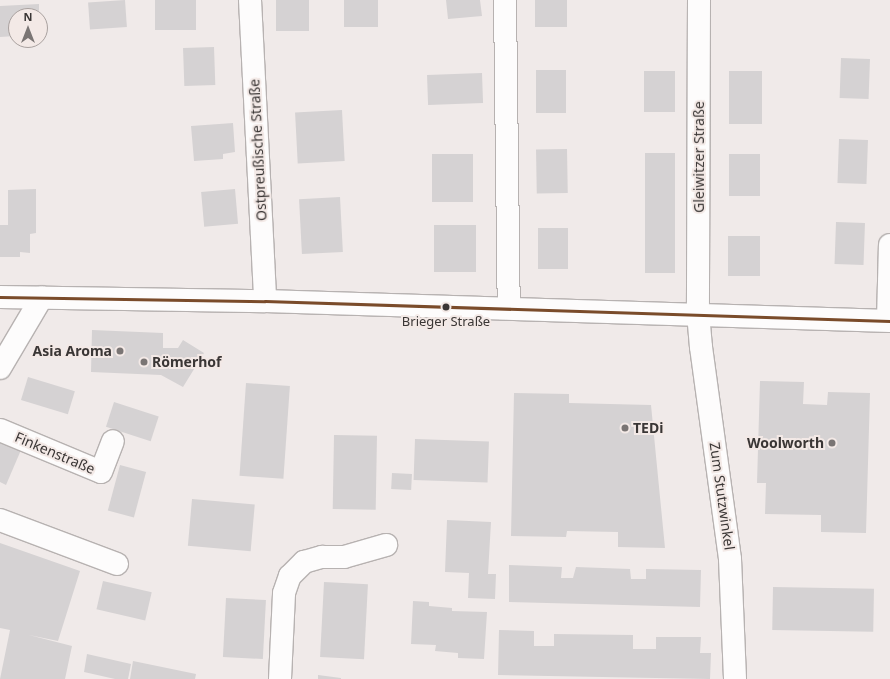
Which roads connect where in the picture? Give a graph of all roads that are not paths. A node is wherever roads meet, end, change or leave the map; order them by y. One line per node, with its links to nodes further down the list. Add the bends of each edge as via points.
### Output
1 (250, 0): 7 (street, Ostpreußische Straße)
2 (505, 0): 8 (street)
3 (699, 0): 9 (street, Gleiwitzer Straße)
4 (890, 245): 10 (street)
5 (0, 297): 6 (street)
6 (42, 297): 7 (street); 11 (street)
7 (265, 300): 8 (street)
8 (510, 308): 9 (street)
9 (698, 313): 10 (street); 18 (street, Zum Stutzwinkel, via 730,559)
10 (889, 321)
11 (0, 368)
12 (0, 430): 13 (street, Finkenstraße, via 101,472)
13 (113, 441)
14 (0, 520): 16 (street)
15 (386, 545): 17 (street, via 344,557 322,557 304,562 290,576 284,593)
16 (117, 564)
17 (280, 679)
18 (735, 679)

